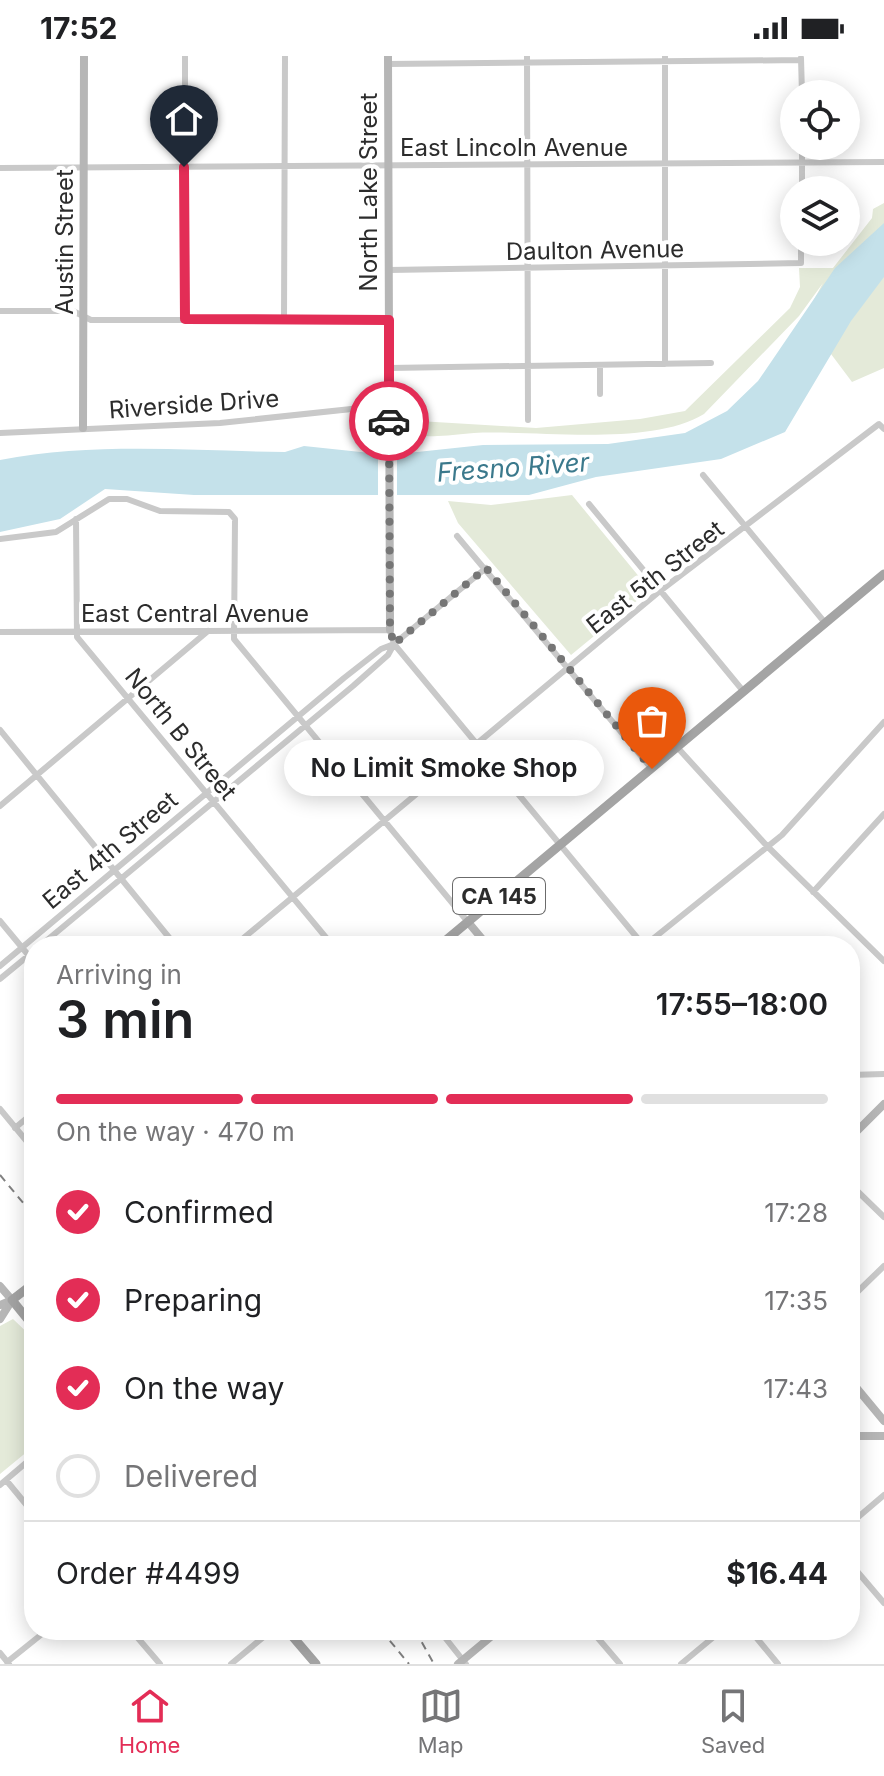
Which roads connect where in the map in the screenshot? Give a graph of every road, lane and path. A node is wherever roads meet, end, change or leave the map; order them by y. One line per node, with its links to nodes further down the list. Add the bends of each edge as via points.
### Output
1 (84, 56): 17 (street, Austin Street)
2 (185, 56): 15 (street)
3 (285, 56): 14 (street)
4 (801, 58): 5 (street); 8 (street)
5 (665, 59): 7 (street); 12 (street)
6 (388, 60): 7 (street); 13 (street, North Lake Street)
7 (527, 60): 11 (street)
8 (802, 80)
9 (884, 162): 10 (street, East Lincoln Avenue)
10 (802, 163): 12 (street, East Lincoln Avenue); 18 (street)
11 (527, 164): 12 (street, East Lincoln Avenue); 13 (street, East Lincoln Avenue); 21 (street)
12 (665, 164): 20 (street)
13 (388, 165): 14 (street, East Lincoln Avenue); 22 (street, North Lake Street)
14 (286, 166): 15 (street, East Lincoln Avenue); 26 (street)
15 (184, 167): 17 (street, East Lincoln Avenue); 25 (street)
16 (0, 168): 17 (street, East Lincoln Avenue)
17 (84, 168): 24 (street, Austin Street)
18 (802, 176)
19 (801, 256): 20 (street, Daulton Avenue, via 801,263)
20 (666, 267): 21 (street, Daulton Avenue); 29 (street)
21 (527, 269): 22 (street, Daulton Avenue); 31 (street)
22 (389, 270): 27 (street, North Lake Street)
23 (0, 311): 24 (street, via 73,311)
24 (84, 317): 25 (street); 37 (street, Austin Street)
25 (185, 319): 26 (street)
26 (284, 319): 27 (street)
27 (389, 320): 32 (street, North Lake Street)
28 (711, 363): 29 (street)
29 (665, 364): 30 (street)
30 (600, 365): 31 (street); 33 (street)
31 (528, 366): 32 (street); 35 (street)
32 (389, 368): 34 (street, North Lake Street)
33 (600, 394)
34 (389, 405): 37 (street, Riverside Drive, via 220,423); 49 (street, North Lake Street)
35 (528, 420)
36 (882, 427): 42 (street, East 5th Street)
37 (83, 428): 38 (street, Riverside Drive)
38 (0, 433)
39 (703, 475): 42 (street)
40 (589, 504): 47 (street)
41 (76, 519): 44 (street, via 42,537); 50 (street); 52 (street, via 118,498 160,511 229,512 235,519)
42 (748, 528): 47 (street, East 5th Street); 48 (street)
43 (457, 536): 45 (street)
44 (0, 539)
45 (486, 568): 54 (street, East 4th Street); 55 (street)
46 (884, 574): 48 (main road, CA 145)
47 (660, 591): 55 (street, East 5th Street); 56 (street)
48 (826, 624): 56 (main road, CA 145)
49 (390, 630): 52 (street, East Central Avenue); 54 (street, North Lake Street)
50 (76, 631): 51 (street, East Central Avenue); 53 (street, East Central Avenue); 57 (street, North B Street)
51 (208, 631): 52 (street, East Central Avenue); 57 (street)
52 (234, 631): 58 (street, via 234,639)
53 (2, 634)
54 (394, 644): 58 (street, East 4th Street, via 381,649); 60 (street, East 4th Street, via 388,655); 62 (street, North Lake Street)
55 (570, 667): 62 (street, East 5th Street); 64 (street)
56 (744, 692): 63 (main road, CA 145)
57 (128, 698): 65 (street); 66 (street, North B Street)
58 (298, 719): 60 (street); 66 (street, East 4th Street)
59 (884, 722): 72 (street)
60 (305, 726): 67 (street, East 4th Street); 70 (street)
61 (0, 730): 65 (street)
62 (477, 745): 70 (street, East 5th Street); 71 (street, North Lake Street)
63 (677, 747): 64 (main road, CA 145); 72 (street)
64 (652, 769): 71 (main road, CA 145)
65 (37, 775): 68 (street); 73 (street)
66 (207, 793): 67 (street, North B Street); 73 (street, East 4th Street)
67 (214, 802): 74 (street, East 4th Street); 76 (street, North B Street)
68 (0, 806)
69 (884, 814): 75 (street)
70 (386, 821): 76 (street, East 5th Street); 78 (street)
71 (559, 845): 78 (main road, CA 145); 86 (street, North Lake Street)
72 (767, 846): 75 (street); 87 (street)
73 (114, 871): 74 (street); 79 (street, East 4th Street)
74 (121, 879): 80 (street, East 4th Street); 81 (street)
75 (813, 892): 88 (street)
76 (292, 898): 82 (street, East 5th Street); 83 (street, North B Street)
77 (0, 921): 90 (street)
78 (468, 922): 84 (main road, CA 145); 85 (street)
79 (37, 936)
80 (52, 936)
81 (168, 936)
82 (246, 936)
83 (324, 936)
84 (451, 936)
85 (480, 936)
86 (636, 936)
87 (656, 936)
88 (858, 936)
89 (860, 938): 91 (street)
90 (23, 948): 93 (street, East 4th Street)
91 (884, 961)
92 (24, 962): 94 (street)
93 (0, 966)
94 (0, 979)
95 (884, 1074): 96 (street)
96 (860, 1075)
97 (884, 1104): 101 (street)
98 (0, 1109): 100 (street)
99 (24, 1120): 100 (street)
100 (15, 1128): 102 (street)
101 (860, 1128)
102 (24, 1138)
103 (860, 1194): 104 (street)
104 (884, 1217)
105 (884, 1266): 107 (street)
106 (0, 1286): 109 (street)
107 (860, 1289)
108 (24, 1291): 109 (main road)
109 (12, 1300): 110 (street); 111 (main road); 112 (street)
110 (0, 1305)
111 (24, 1315)
112 (0, 1319)
113 (860, 1392): 114 (street)
114 (884, 1421)
115 (860, 1436): 116 (street)
116 (884, 1436)
117 (24, 1464): 118 (street)
118 (3, 1482): 120 (street)
119 (884, 1495): 121 (street)
120 (24, 1504)
121 (860, 1515)
122 (860, 1575): 123 (street)
123 (884, 1603)
124 (35, 1640): 134 (street)
125 (140, 1640): 136 (street)
126 (260, 1640): 137 (street)
127 (296, 1640): 138 (main road)
128 (446, 1640): 135 (street)
129 (488, 1640): 135 (street)
130 (600, 1640): 139 (street)
131 (710, 1640): 140 (street)
132 (758, 1640): 141 (street)
133 (0, 1653): 134 (street)
134 (8, 1663)
135 (462, 1663)
136 (160, 1664)
137 (231, 1664)
138 (316, 1664)
139 (620, 1664)
140 (681, 1664)
141 (778, 1664)

